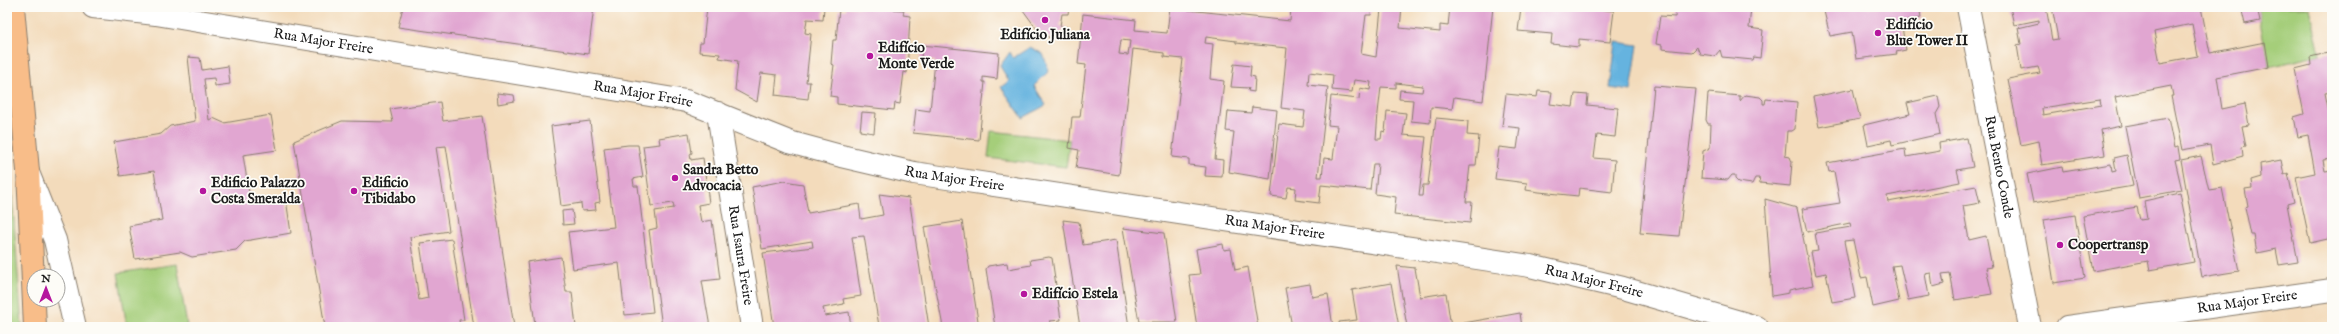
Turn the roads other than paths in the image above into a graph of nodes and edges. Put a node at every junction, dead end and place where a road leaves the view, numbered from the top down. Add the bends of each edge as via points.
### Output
1 (13, 7) edge
2 (93, 7) edge
3 (1968, 7) edge
4 (153, 11) edge
5 (718, 113) junction
6 (28, 171) junction
7 (2332, 290) edge
8 (35, 327) edge
9 (75, 327) edge
10 (752, 327) edge
11 (1757, 327) edge
12 (2030, 327) edge
13 (2067, 327) edge

1 - 6 main road
2 - 4 street, Rua Major Freire
3 - 12 street, Rua Bento Conde
4 - 5 street, Rua Major Freire via 646,94 686,102
5 - 10 street, Rua Isaura Freire
5 - 11 street, Rua Major Freire via 789,142 914,173 1530,266 1623,288
6 - 8 main road
6 - 9 street via 55,240
7 - 13 street, Rua Major Freire

